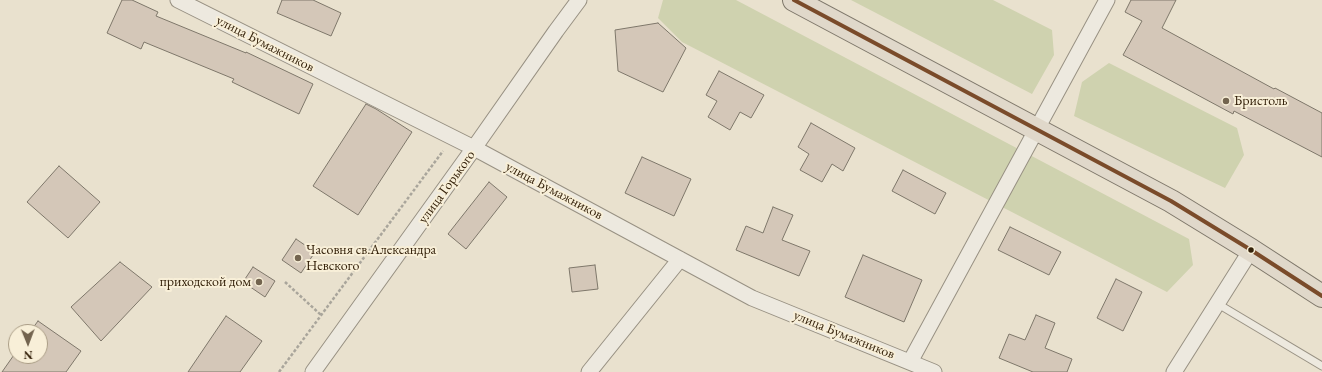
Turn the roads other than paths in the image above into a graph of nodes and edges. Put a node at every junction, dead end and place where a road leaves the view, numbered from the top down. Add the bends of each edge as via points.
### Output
1 (178, 0) edge
2 (579, 0) edge
3 (794, 0) edge
4 (1107, 0) edge
5 (1036, 130) junction
6 (474, 148) junction
7 (1251, 250) junction
8 (680, 259) junction
9 (1322, 296) edge
10 (1218, 304) junction
11 (910, 362) junction
12 (1322, 366) edge
13 (313, 372) edge
14 (589, 372) edge
15 (934, 372) edge
16 (1174, 372) edge

1 - 6 street, улица Бумажников
2 - 6 street, улица Горького
3 - 5 main road
4 - 5 street
5 - 7 main road via 1164,198
5 - 11 street
6 - 8 street, улица Бумажников
6 - 13 street, улица Горького
7 - 9 main road
7 - 10 street
8 - 11 street, улица Бумажников via 752,298
8 - 14 street
10 - 12 lane
10 - 16 street
11 - 15 street, улица Бумажников

